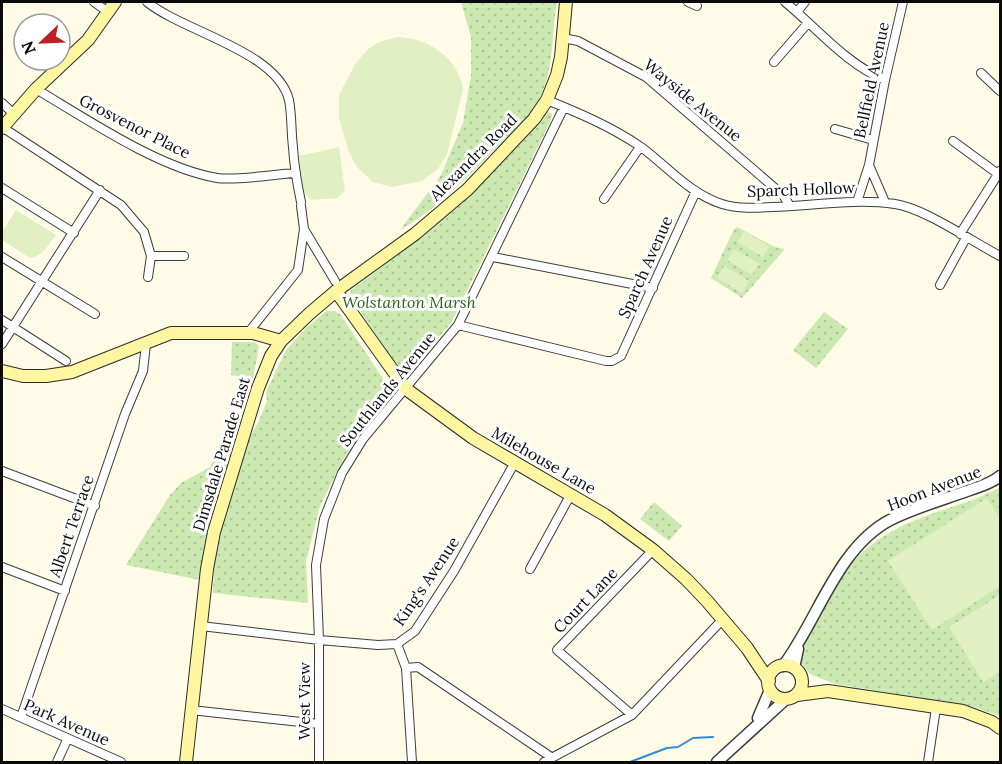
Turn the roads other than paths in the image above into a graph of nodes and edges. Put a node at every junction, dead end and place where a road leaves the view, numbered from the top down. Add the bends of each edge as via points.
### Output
1 (94, 2) edge
2 (147, 2) edge
3 (566, 2) edge
4 (688, 2) edge
5 (785, 2) edge
6 (805, 2) edge
7 (903, 2) edge
8 (697, 6) dead end
9 (111, 7) edge
10 (797, 12) junction
11 (808, 23) junction
12 (563, 38) junction
13 (774, 62) dead end
14 (981, 72) dead end
15 (885, 80) junction
16 (36, 89) junction
17 (1000, 91) edge
18 (547, 100) junction
19 (2, 103) edge
20 (564, 107) junction
21 (14, 114) junction
22 (2, 128) edge
23 (835, 129) dead end
24 (873, 140) junction
25 (953, 141) dead end
26 (640, 147) junction
27 (869, 165) junction
28 (999, 172) edge
29 (296, 173) junction
30 (2, 188) edge
31 (100, 190) junction
32 (696, 191) junction
33 (604, 199) dead end
34 (857, 202) junction
35 (885, 202) junction
36 (790, 206) junction
37 (304, 229) junction
38 (74, 233) junction
39 (963, 236) junction
40 (151, 256) junction
41 (184, 256) dead end
42 (1000, 256) edge
43 (2, 257) edge
44 (493, 257) junction
45 (148, 277) dead end
46 (42, 282) junction
47 (940, 285) dead end
48 (335, 286) junction
49 (653, 288) junction
50 (95, 314) dead end
51 (2, 320) edge
52 (458, 325) junction
53 (13, 327) junction
54 (248, 333) junction
55 (281, 341) junction
56 (2, 344) edge
57 (147, 344) junction
58 (66, 361) dead end
59 (2, 371) edge
60 (406, 389) junction
61 (515, 462) junction
62 (2, 471) edge
63 (1000, 476) edge
64 (571, 494) junction
65 (95, 506) junction
66 (653, 550) junction
67 (2, 567) edge
68 (530, 569) dead end
69 (65, 591) junction
70 (723, 619) junction
71 (201, 626) junction
72 (319, 640) junction
73 (397, 644) junction
74 (747, 648) junction
75 (406, 668) junction
76 (789, 669) junction
77 (769, 685) junction
78 (828, 691) junction
79 (791, 697) junction
80 (936, 708) junction
81 (2, 709) edge
82 (191, 710) junction
83 (632, 715) junction
84 (21, 717) junction
85 (320, 724) junction
86 (754, 726) junction
87 (1000, 728) edge
88 (67, 740) junction
89 (548, 760) edge
90 (57, 762) edge
91 (121, 762) edge
92 (186, 762) edge
93 (319, 762) edge
94 (412, 762) edge
95 (717, 762) edge
96 (928, 762) edge

1 - 9 street
2 - 29 street via 258,60 279,82 288,99
3 - 12 main road, Alexandra Road
4 - 8 street
5 - 10 street
6 - 10 street
7 - 15 street, Bellfield Avenue
9 - 16 main road via 88,40
10 - 11 street
11 - 13 street
11 - 15 street via 869,74
12 - 18 main road, Alexandra Road via 557,75
12 - 36 street, Wayside Avenue via 578,41 646,77 783,195
14 - 17 street
15 - 24 street, Bellfield Avenue
16 - 21 main road
16 - 29 street, Grosvenor Place via 180,168 220,178
18 - 20 street, Sparch Hollow
18 - 48 main road, Alexandra Road via 468,189 415,234
19 - 21 street
20 - 26 street, Sparch Hollow
20 - 44 street, Southlands Avenue
21 - 22 main road
22 - 31 street
23 - 24 street
24 - 27 street, Bellfield Avenue
25 - 28 street
26 - 32 street, Sparch Hollow
26 - 33 street
27 - 34 street, Bellfield Avenue
27 - 35 street
28 - 39 street
29 - 37 street
30 - 38 street
31 - 38 street
31 - 40 street via 121,205 144,232
32 - 36 street, Sparch Hollow via 725,205
32 - 49 street, Sparch Avenue
34 - 35 street, Sparch Hollow
34 - 36 street, Sparch Hollow
35 - 39 street, Sparch Hollow via 914,209
37 - 48 street
37 - 54 street via 298,270
38 - 46 street
39 - 42 street, Sparch Hollow
39 - 47 street
40 - 41 street
40 - 45 street
43 - 46 street
44 - 49 street
44 - 52 street, Southlands Avenue
46 - 50 street
46 - 53 street
48 - 55 main road, Dimsdale Parade East
48 - 60 main road, Milehouse Lane
49 - 52 street, Sparch Avenue via 621,356 612,361
51 - 53 street
52 - 60 street, Southlands Avenue
53 - 56 street
53 - 58 street
54 - 55 main road
54 - 57 main road via 171,333
55 - 71 main road, Dimsdale Parade East via 258,388 222,499
57 - 59 main road via 72,372 23,376
57 - 65 street, Albert Terrace via 143,371
60 - 61 main road, Milehouse Lane via 457,428
60 - 72 street, Southlands Avenue via 363,439 342,473 324,519 316,565
61 - 64 main road, Milehouse Lane
61 - 73 street, King's Avenue via 454,571 415,631
62 - 65 street
63 - 76 street, Hoon Avenue via 890,520 858,545 798,645
64 - 66 main road, Milehouse Lane
64 - 68 street
65 - 69 street, Albert Terrace
66 - 70 main road, Milehouse Lane
66 - 83 street, Court Lane via 557,650
67 - 69 street
69 - 84 street, Albert Terrace
70 - 74 main road, Milehouse Lane
70 - 83 street
71 - 72 street, King's Avenue
71 - 82 main road, Dimsdale Parade East
72 - 73 street, King's Avenue
72 - 85 street, West View
73 - 75 street
74 - 76 main road, Milehouse Lane
74 - 77 main road, Milehouse Lane
75 - 89 street via 418,667
75 - 94 street
76 - 77 main road via 772,671
76 - 78 main road, Milehouse Lane
76 - 79 main road via 802,686
77 - 79 main road via 777,697
77 - 86 street
78 - 79 main road, Milehouse Lane
78 - 80 main road, Milehouse Lane
79 - 86 street
80 - 87 main road, Milehouse Lane via 963,711
80 - 96 street
81 - 84 street, Park Avenue
82 - 85 street
82 - 92 main road, Dimsdale Parade East
83 - 89 street
84 - 88 street, Park Avenue
85 - 93 street, West View
86 - 95 street
88 - 90 street
88 - 91 street, Park Avenue

